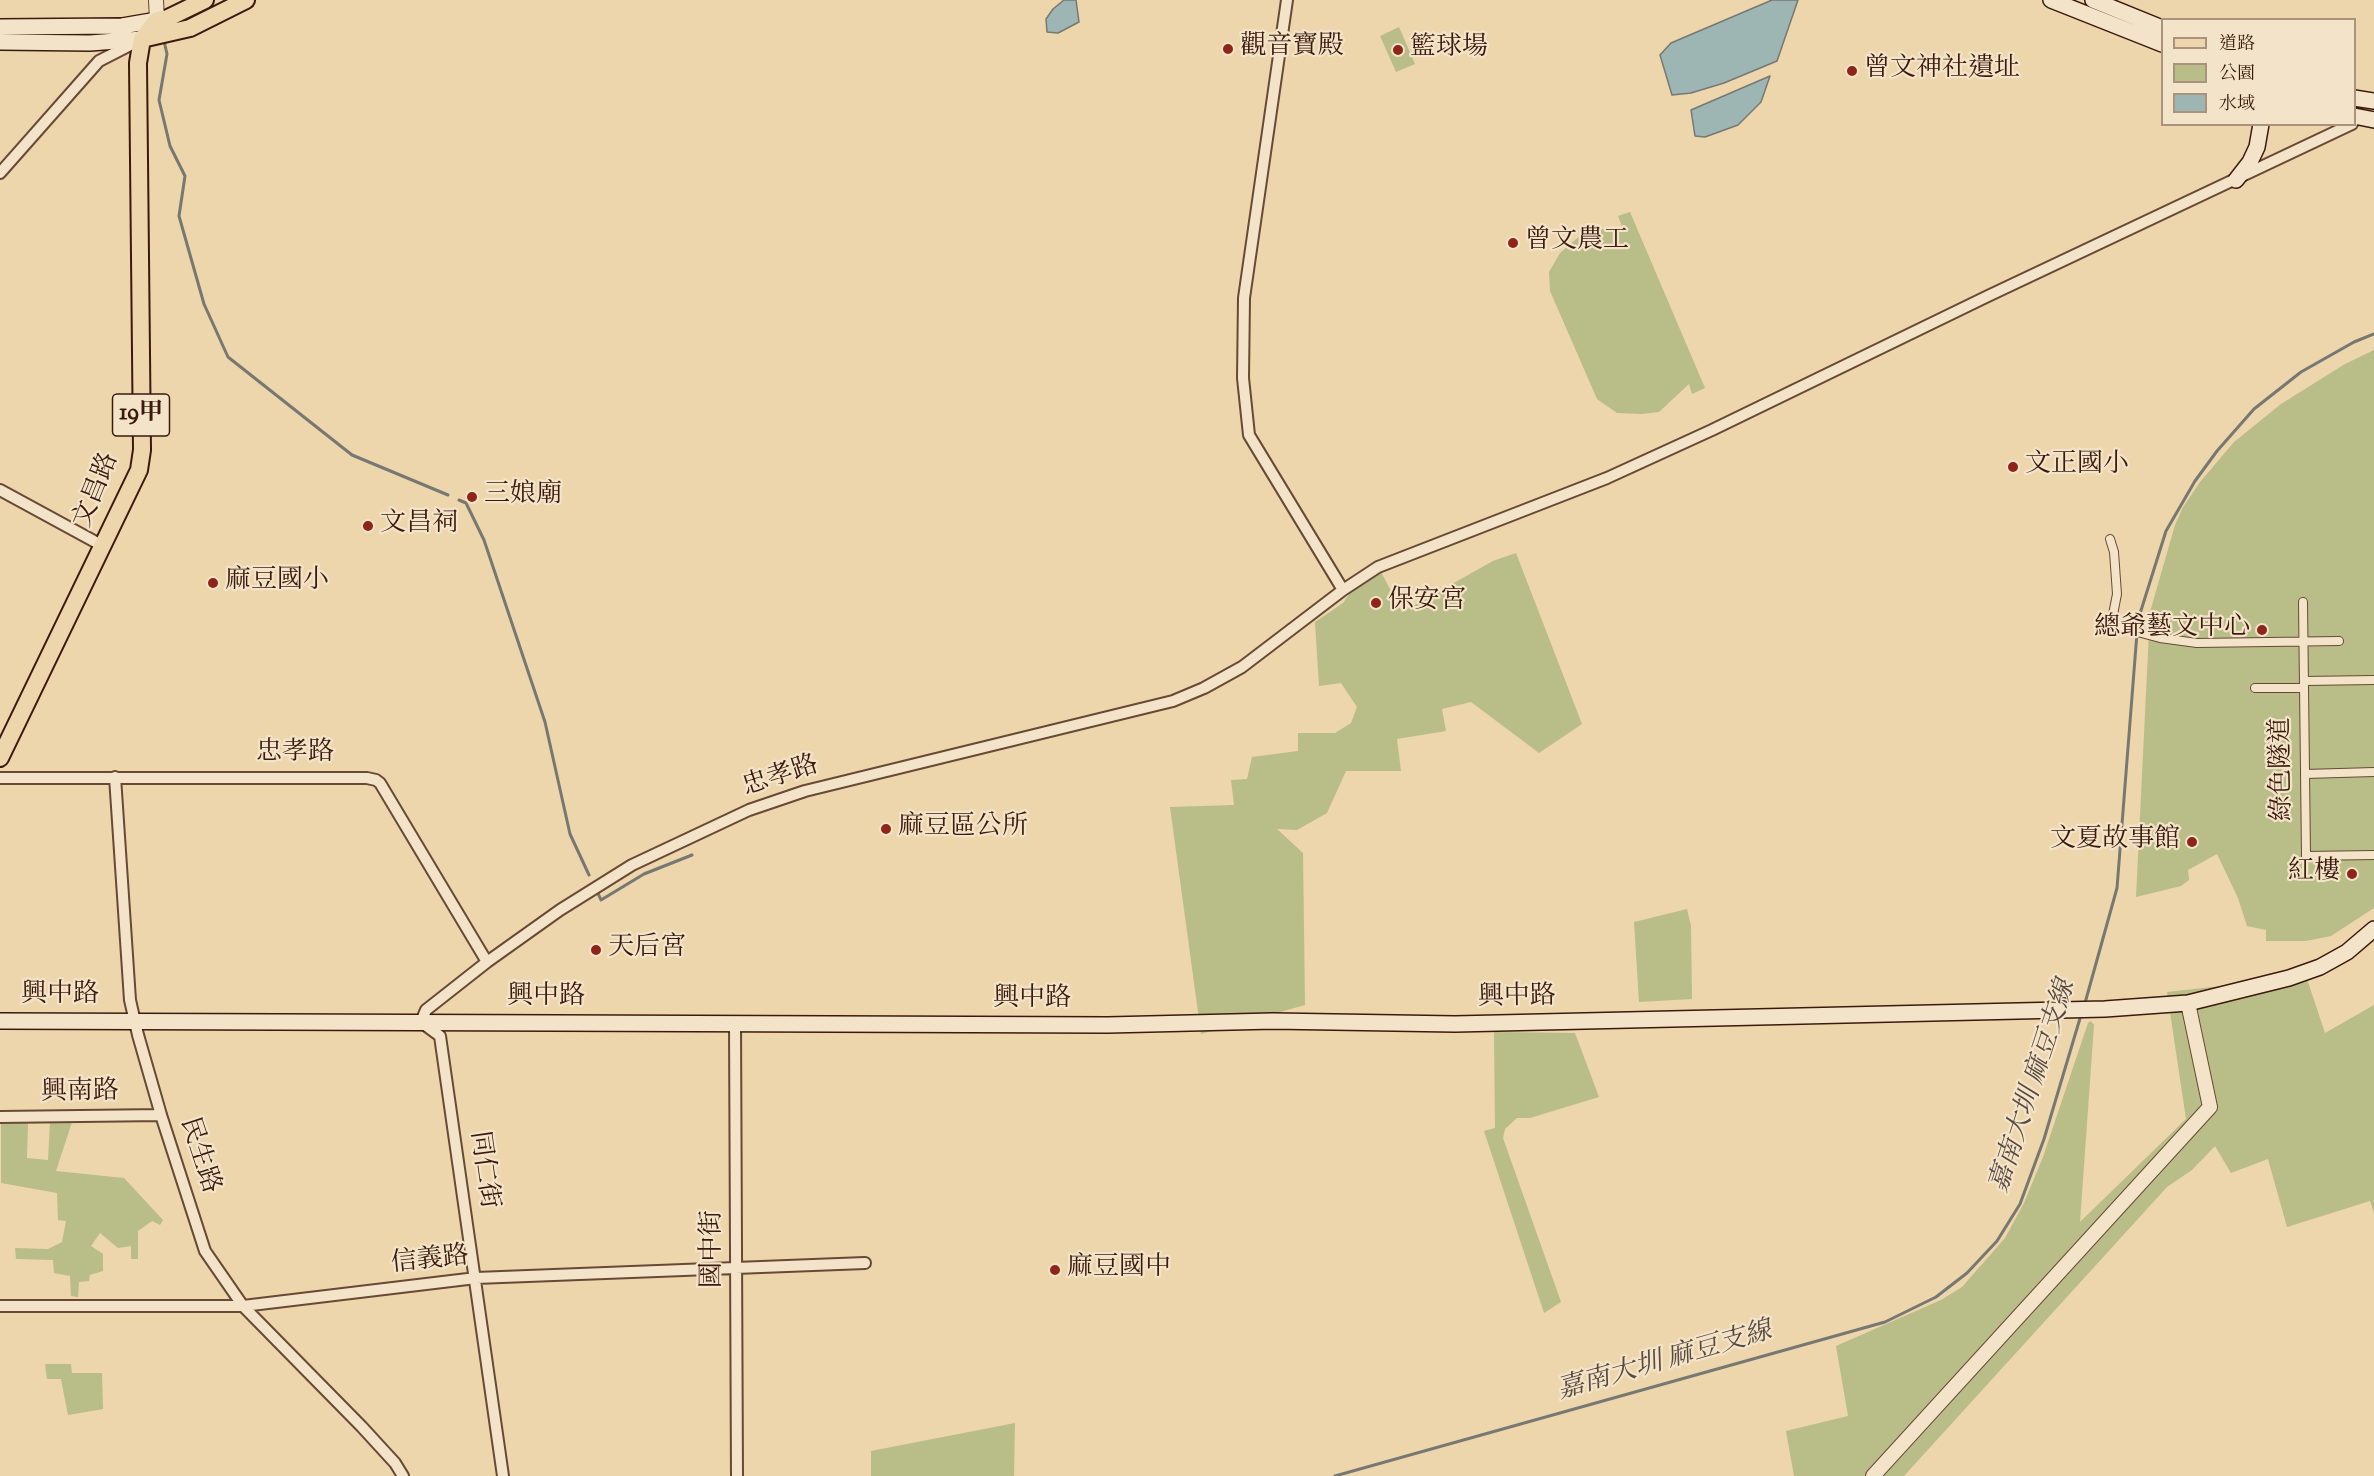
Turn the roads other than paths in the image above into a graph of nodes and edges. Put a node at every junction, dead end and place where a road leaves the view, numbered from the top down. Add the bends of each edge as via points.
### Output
1 (156, 0) edge
2 (205, 0) edge
3 (246, 0) edge
4 (1287, 0) edge
5 (2051, 0) edge
6 (2093, 0) edge
7 (157, 20) junction
8 (0, 27) edge
9 (2161, 27) edge
10 (142, 39) junction
11 (0, 42) edge
12 (2161, 43) edge
13 (2356, 98) edge
14 (2374, 103) edge
15 (2360, 121) edge
16 (2261, 126) edge
17 (2349, 126) edge
18 (0, 172) edge
19 (2236, 180) junction
20 (0, 490) edge
21 (2110, 539) dead end
22 (103, 546) junction
23 (1343, 591) junction
24 (2303, 602) dead end
25 (2339, 641) dead end
26 (2304, 642) junction
27 (2374, 680) edge
28 (2304, 684) junction
29 (2255, 688) dead end
30 (0, 758) edge
31 (2374, 772) edge
32 (2305, 774) junction
33 (115, 777) junction
34 (0, 778) edge
35 (2374, 855) edge
36 (2374, 929) edge
37 (487, 962) junction
38 (2188, 1003) junction
39 (0, 1021) edge
40 (135, 1022) junction
41 (421, 1022) junction
42 (735, 1022) junction
43 (161, 1115) junction
44 (0, 1118) edge
45 (865, 1263) dead end
46 (738, 1267) junction
47 (476, 1278) junction
48 (0, 1306) edge
49 (243, 1306) junction
50 (403, 1476) edge
51 (503, 1476) edge
52 (737, 1476) edge
53 (1873, 1476) edge

1 - 7 street
2 - 7 main road
3 - 10 main road via 190,28
4 - 23 street via 1244,298 1243,378 1249,435
5 - 12 main road
6 - 9 main road
7 - 8 main road via 122,27
7 - 10 main road
10 - 11 main road
10 - 18 street via 99,61
10 - 22 main road, 文昌路 / 19甲 via 138,63 142,450 139,470
13 - 14 main road
14 - 15 street
16 - 19 main road via 2258,147
17 - 19 street, 忠孝路
19 - 23 street, 忠孝路 via 1712,430 1595,483 1395,559
20 - 22 street
21 - 26 street via 2116,594 2111,625 2197,643
22 - 30 main road, 文昌路 / 19甲
23 - 37 street, 忠孝路 via 1242,667 1173,701 805,791 748,810 632,865
24 - 26 street, 綠色隧道
25 - 26 street
26 - 28 street, 綠色隧道
27 - 28 street
28 - 29 street
28 - 32 street, 綠色隧道
31 - 32 street
32 - 35 street, 綠色隧道 via 2306,856
33 - 34 street, 忠孝路
33 - 37 street, 忠孝路 via 376,780
33 - 40 street, 民生路 via 130,1000
36 - 38 main road, 興中路 via 2347,952 2307,973
37 - 41 street, 忠孝路 via 426,1010
38 - 42 main road, 興中路 via 2105,1009 1517,1024
38 - 53 street via 2210,1107
39 - 40 main road, 興中路
40 - 41 main road, 興中路
40 - 43 street, 民生路
41 - 42 main road, 興中路
41 - 47 street, 同仁街 via 440,1036
42 - 46 street, 國中街
43 - 44 street, 興南路
43 - 49 street, 民生路 via 205,1251
45 - 46 street, 信義路
46 - 47 street, 信義路
46 - 52 street, 國中街
47 - 49 street, 信義路
47 - 51 street, 同仁街
48 - 49 street, 信義路
49 - 50 street, 民生路 via 395,1462

